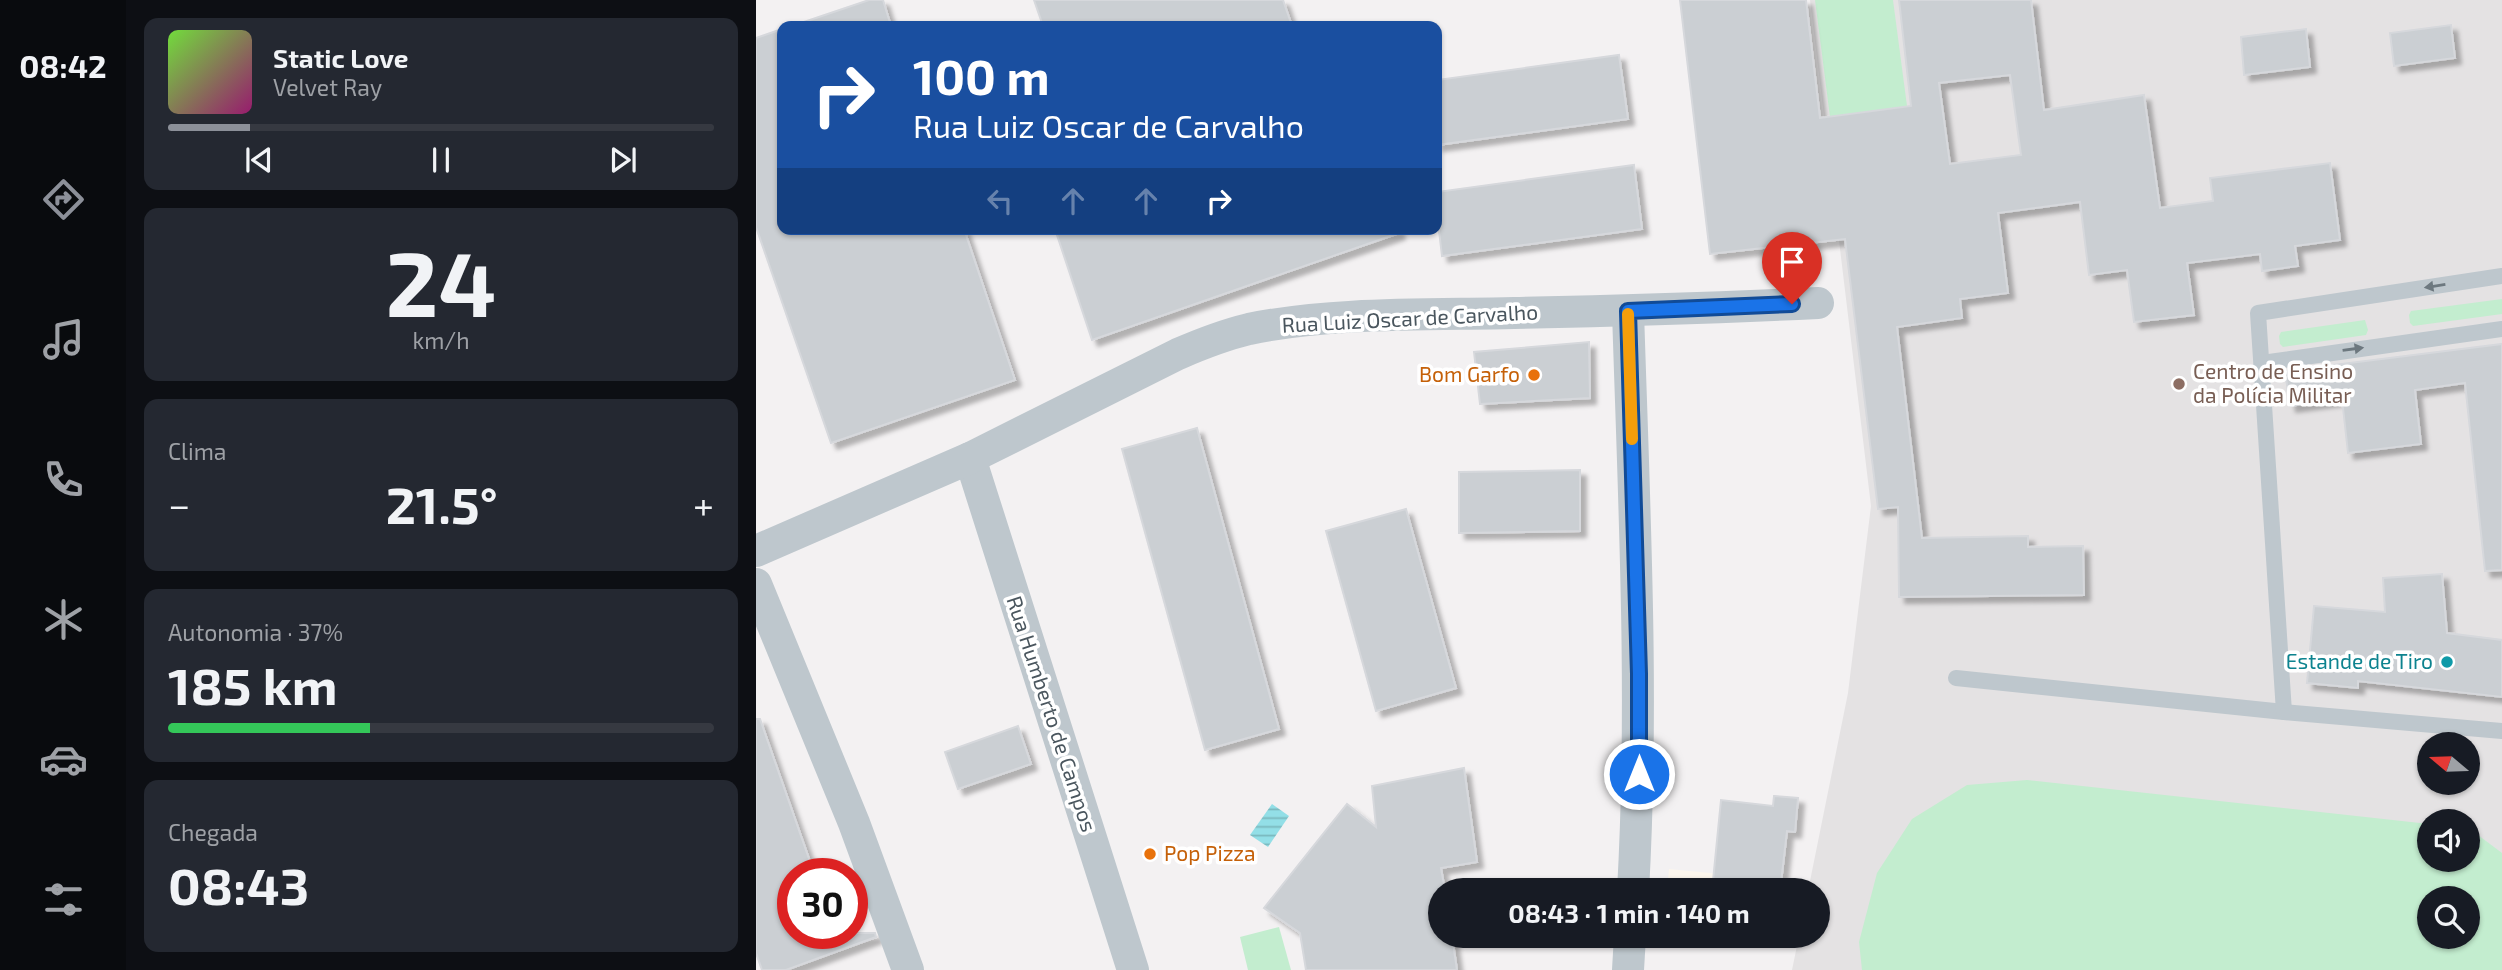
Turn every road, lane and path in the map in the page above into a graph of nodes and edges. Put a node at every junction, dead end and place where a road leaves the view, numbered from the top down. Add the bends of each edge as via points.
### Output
1 (2502, 276) edge
2 (1818, 303) dead end
3 (1628, 311) junction
4 (2502, 328) edge
5 (2262, 363) junction
6 (970, 458) junction
7 (756, 551) edge
8 (756, 584) edge
9 (1956, 678) dead end
10 (2284, 712) junction
11 (2502, 731) edge
12 (1634, 878) edge
13 (1629, 948) edge
14 (908, 970) edge
15 (1133, 970) edge
16 (1628, 970) edge

1 -> 5 lane via 2258,313
2 - 3 street, Rua Luiz Oscar de Carvalho
3 - 6 street, Rua Luiz Oscar de Carvalho via 1388,316 1298,321 1247,330 1178,354
3 - 12 street via 1639,674
5 -> 4 lane
5 - 10 lane
6 - 7 street, Rua Luiz Oscar de Carvalho
6 - 15 street, Rua Humberto de Campos
8 - 14 street via 854,823
9 - 10 lane
10 - 11 lane
13 - 16 street

